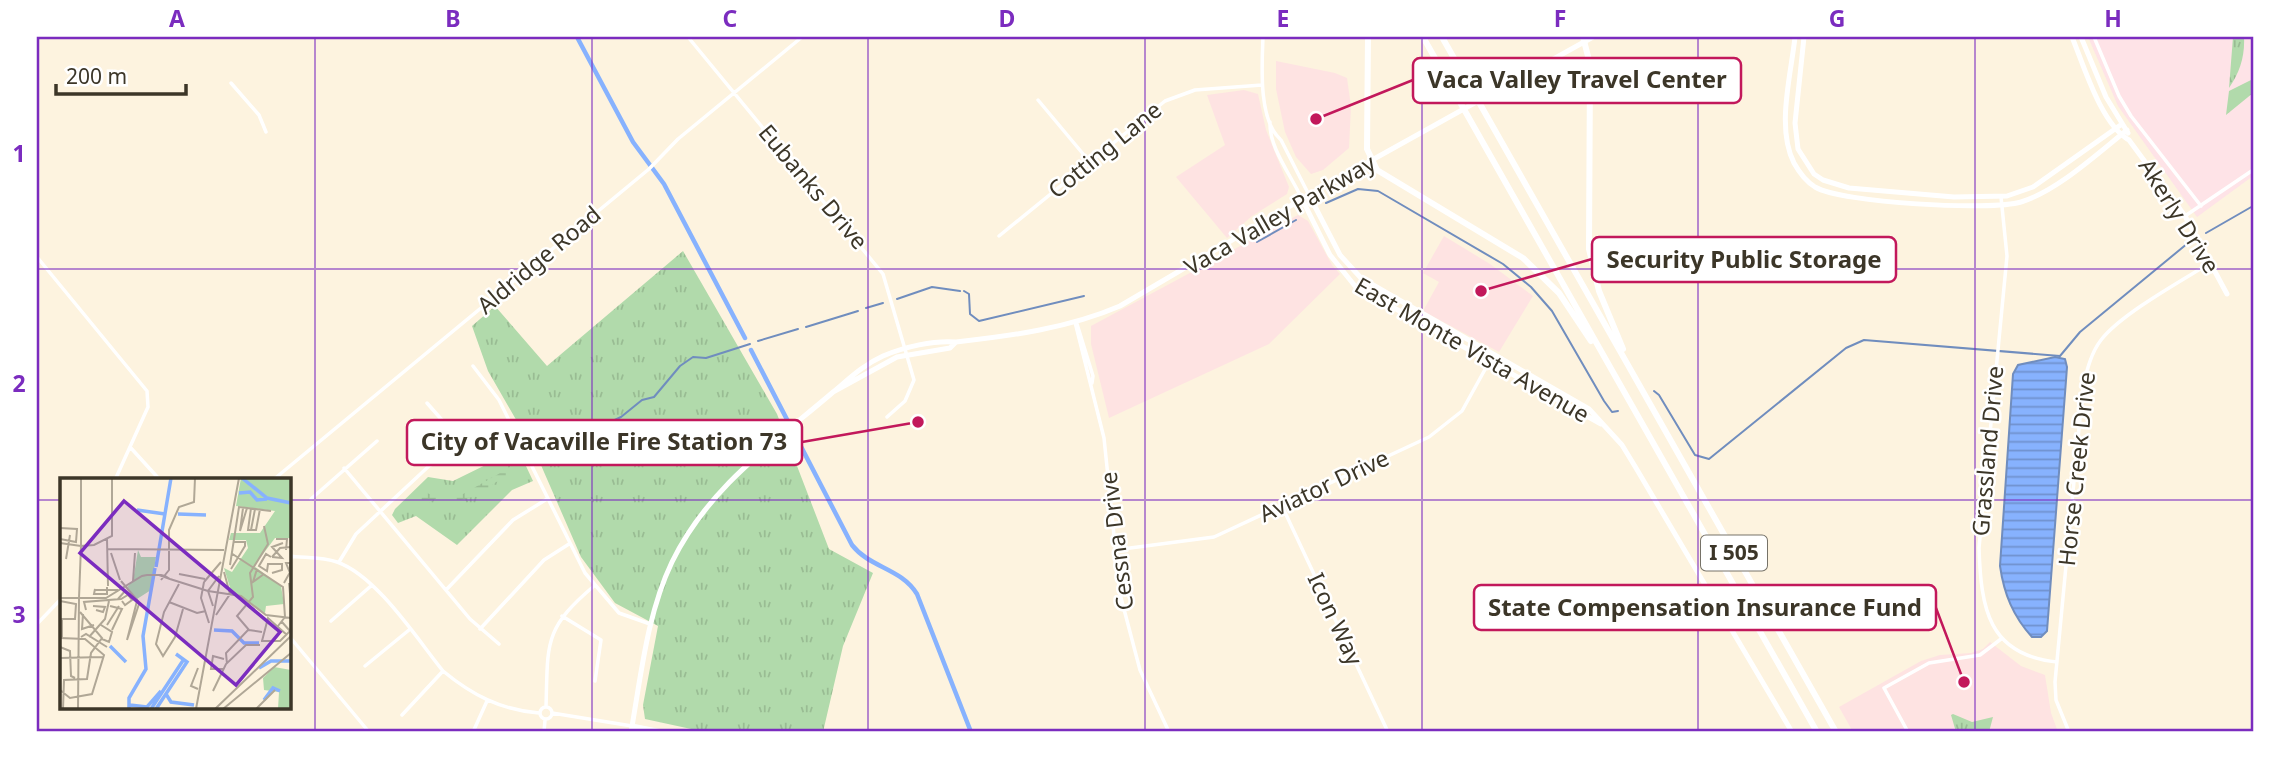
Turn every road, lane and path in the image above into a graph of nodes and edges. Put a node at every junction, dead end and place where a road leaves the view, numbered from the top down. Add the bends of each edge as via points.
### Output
1 (688, 37) edge
2 (802, 37) edge
3 (1264, 37) edge
4 (1368, 37) edge
5 (1423, 37) edge
6 (1442, 37) edge
7 (1587, 37) edge
8 (1795, 37) edge
9 (1804, 37) edge
10 (2072, 37) edge
11 (2081, 37) edge
12 (2094, 37) edge
13 (231, 83) dead end
14 (1262, 85) junction
15 (734, 93) junction
16 (1038, 100) dead end
17 (1270, 119) junction
18 (2122, 124) junction
19 (2116, 128) junction
20 (2127, 130) junction
21 (266, 132) dead end
22 (2121, 135) junction
23 (2129, 140) junction
24 (1089, 161) junction
25 (1371, 163) junction
26 (2253, 170) edge
27 (1308, 195) junction
28 (2001, 197) junction
29 (1302, 199) junction
30 (2201, 206) junction
31 (2002, 207) junction
32 (2185, 216) junction
33 (999, 236) dead end
34 (37, 257) edge
35 (2210, 264) junction
36 (1340, 270) junction
37 (2227, 293) dead end
38 (1389, 296) junction
39 (1075, 321) junction
40 (906, 352) junction
41 (1493, 355) junction
42 (1489, 362) junction
43 (473, 366) dead end
44 (1633, 374) junction
45 (1624, 391) junction
46 (427, 403) dead end
47 (887, 417) dead end
48 (511, 424) junction
49 (1604, 425) junction
50 (377, 441) dead end
51 (130, 447) junction
52 (460, 448) junction
53 (345, 468) junction
54 (116, 478) edge
55 (158, 478) edge
56 (275, 478) edge
57 (311, 499) dead end
58 (547, 499) junction
59 (1282, 506) junction
60 (381, 511) junction
61 (569, 544) junction
62 (1115, 550) junction
63 (290, 556) edge
64 (339, 562) junction
65 (372, 586) junction
66 (594, 586) junction
67 (446, 590) junction
68 (60, 600) edge
69 (562, 616) junction
70 (331, 621) dead end
71 (37, 625) edge
72 (652, 625) junction
73 (481, 629) junction
74 (409, 630) junction
75 (290, 637) edge
76 (2001, 639) junction
77 (499, 644) dead end
78 (2057, 662) junction
79 (365, 666) dead end
80 (443, 671) junction
81 (595, 681) dead end
82 (487, 701) junction
83 (546, 707) junction
84 (539, 713) junction
85 (552, 713) junction
86 (402, 715) dead end
87 (545, 720) junction
88 (632, 729) edge
89 (369, 732) edge
90 (473, 732) edge
91 (544, 732) edge
92 (662, 732) edge
93 (1169, 732) edge
94 (1388, 732) edge
95 (1792, 732) edge
96 (1817, 732) edge
97 (1836, 732) edge
98 (1908, 732) edge
99 (2068, 732) edge

1 - 15 street, Eubanks Drive
2 - 15 street, Aldridge Road
3 - 14 street
4 - 25 highway via 1367,149
5 - 45 highway, I 505
6 - 44 highway, I 505
7 - 25 street, Vaca Valley Parkway
7 - 44 highway via 1589,248 1599,291
8 - 31 street via 1787,147 1800,173 1816,188 1882,200
9 - 28 street via 1796,139 1802,159 1814,173 1849,188
10 - 19 street, Akerly Drive
11 - 18 street, Akerly Drive
12 - 30 street via 2131,116
13 - 21 street via 260,116
14 - 17 street
14 - 24 street, Cotting Lane via 1178,94 1156,106
15 - 40 street, Eubanks Drive via 883,274
15 - 56 street, Aldridge Road via 655,164
16 - 24 street
17 - 27 street
17 - 29 street via 1273,140
18 - 19 street
18 - 20 street, Akerly Drive
19 - 22 street, Akerly Drive
19 - 28 street via 2033,187
20 - 22 street
20 - 23 street, Akerly Drive
22 - 23 street, Akerly Drive
22 - 31 street via 2057,184
23 - 32 street, Akerly Drive
24 - 33 street, Cotting Lane
25 - 27 street, Vaca Valley Parkway
25 - 45 highway via 1535,268 1567,305
26 - 30 street
27 - 29 street, Vaca Valley Parkway
27 - 38 street, East Monte Vista Avenue via 1350,268
28 - 31 street, Grassland Drive
29 - 36 street, East Monte Vista Avenue
29 - 39 street, Vaca Valley Parkway via 1131,300
30 - 32 street
31 - 76 street, Grassland Drive via 2007,256 1979,548 1989,619
32 - 35 street, Akerly Drive
34 - 51 street via 147,391 148,407
35 - 37 street, Akerly Drive
35 - 78 street, Horse Creek Drive via 2123,320 2102,339 2089,361
36 - 38 street
36 - 42 street, East Monte Vista Avenue via 1367,293
38 - 41 street, East Monte Vista Avenue
39 - 40 street, Vaca Valley Parkway via 956,342 950,348
39 - 62 street, Cessna Drive via 1093,376 1106,450
40 - 47 street, Eubanks Drive via 913,387
40 - 72 street, Vaca Valley Parkway via 833,392 732,477 695,522 671,564
41 - 42 street, Aviator Drive
41 - 49 street, East Monte Vista Avenue via 1589,409
42 - 49 street, East Monte Vista Avenue
42 - 59 street, Aviator Drive via 1462,411 1440,431
43 - 48 street
44 - 97 highway, I 505
45 - 96 highway, I 505
46 - 52 street
48 - 52 street
48 - 58 street
49 - 95 street, East Monte Vista Avenue via 1622,445
50 - 53 street
51 - 54 street
51 - 55 street
52 - 60 street via 429,466
53 - 57 street
53 - 60 street
58 - 61 street
58 - 67 street via 513,520
59 - 62 street, Aviator Drive via 1213,537
59 - 94 street, Icon Way
60 - 64 street via 356,534
60 - 67 street
61 - 66 street
61 - 73 street via 544,561
62 - 93 street, Cessna Drive via 1131,639
63 - 64 street
64 - 65 street
65 - 70 street
65 - 74 street
66 - 69 street
66 - 72 street via 618,613
67 - 73 street
68 - 71 street
69 - 81 street via 601,640
69 - 83 street via 548,646
72 - 88 street, Vaca Valley Parkway
73 - 77 street
74 - 79 street
74 - 80 street
75 - 89 street
76 - 78 street via 2032,659
76 - 98 street via 1980,655 1929,663 1884,688
78 - 99 street, Horse Creek Drive via 2056,699
80 - 82 street
80 - 86 street
82 - 84 street
82 - 90 street
83 - 84 street
83 - 85 street
84 - 87 street
85 - 87 street
85 - 88 street
87 - 91 street
88 - 92 street

